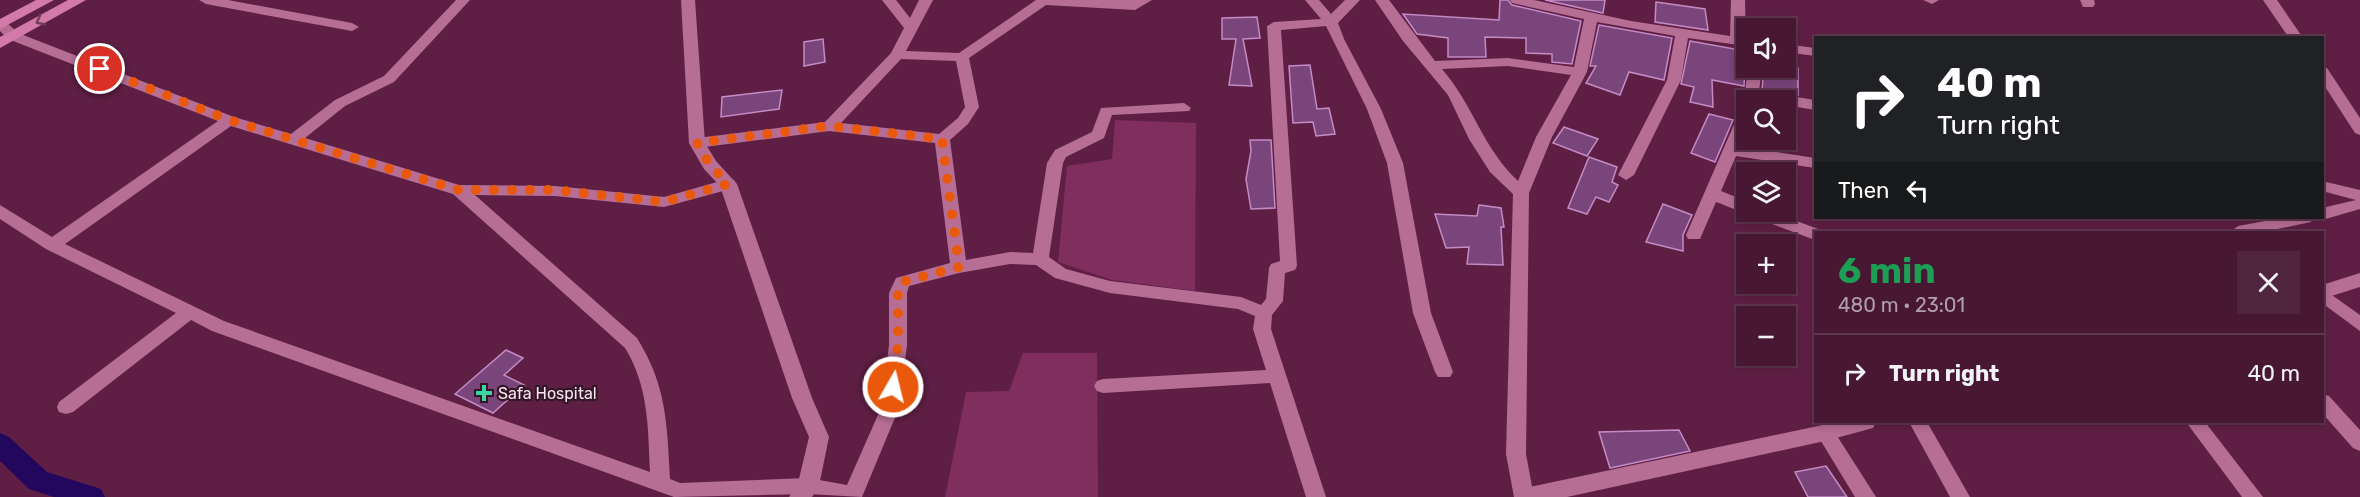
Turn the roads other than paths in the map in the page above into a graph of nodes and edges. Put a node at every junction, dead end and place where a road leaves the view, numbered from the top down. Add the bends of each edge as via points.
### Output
1 (47, 0) edge
2 (79, 0) edge
3 (206, 0) edge
4 (463, 0) edge
5 (688, 0) edge
6 (889, 0) edge
7 (926, 0) edge
8 (1145, 0) edge
9 (1311, 0) edge
10 (1353, 0) edge
11 (1382, 0) edge
12 (1516, 0) edge
13 (1738, 0) edge
14 (2270, 0) edge
15 (1044, 1) edge
16 (1591, 18) junction
17 (1740, 18) edge
18 (1331, 22) junction
19 (0, 25) edge
20 (352, 27) dead end
21 (911, 28) junction
22 (1682, 34) junction
23 (2295, 36) edge
24 (7, 39) edge
25 (1736, 41) edge
26 (1796, 49) edge
27 (1814, 52) edge
28 (897, 56) junction
29 (963, 57) junction
30 (1431, 65) junction
31 (1580, 72) junction
32 (2324, 74) edge
33 (1796, 103) edge
34 (1814, 105) edge
35 (1184, 108) dead end
36 (229, 120) junction
37 (829, 126) junction
38 (2360, 130) edge
39 (296, 138) junction
40 (942, 139) junction
41 (1736, 139) edge
42 (697, 143) junction
43 (1732, 150) junction
44 (1814, 163) edge
45 (1626, 175) dead end
46 (728, 184) junction
47 (2324, 186) edge
48 (459, 190) junction
49 (1521, 193) junction
50 (1712, 194) junction
51 (2360, 195) edge
52 (1736, 203) edge
53 (2360, 204) edge
54 (0, 211) edge
55 (2324, 213) edge
56 (2300, 219) edge
57 (1783, 222) edge
58 (2243, 231) edge
59 (1814, 234) edge
60 (1694, 235) dead end
61 (52, 245) junction
62 (1040, 259) junction
63 (959, 267) junction
64 (2360, 280) edge
65 (2324, 292) edge
66 (2324, 295) edge
67 (189, 312) junction
68 (1264, 313) junction
69 (2360, 324) edge
70 (1444, 372) dead end
71 (1277, 376) junction
72 (1102, 386) dead end
73 (2324, 403) edge
74 (66, 407) dead end
75 (1862, 423) edge
76 (1919, 423) edge
77 (2196, 423) edge
78 (1825, 433) junction
79 (2360, 443) edge
80 (660, 481) junction
81 (804, 492) edge
82 (852, 496) edge
83 (1316, 497) edge
84 (1524, 497) edge
85 (1866, 497) edge
86 (1959, 497) edge
87 (2253, 497) edge

1 - 19 highway
2 -> 24 highway
3 - 20 street
4 - 39 street via 381,86 340,103
5 - 42 street
6 - 21 street
7 - 21 street
8 - 15 street via 1135,6
9 - 18 street
10 - 18 street
11 - 30 street
12 - 16 street
13 - 17 street
14 - 23 street
15 - 29 street
16 - 22 street
16 - 31 street
18 - 68 street via 1274,26 1289,266 1277,268 1274,302
18 - 70 street via 1374,108 1395,163 1422,313
19 - 24 street
21 - 28 street
22 - 25 street
22 - 45 street via 1674,80
24 - 36 street
26 - 27 street
28 - 29 street
28 - 37 street
29 - 40 street via 972,107 963,122
30 - 31 street via 1508,62
30 - 49 street via 1455,93 1495,168
31 - 49 street via 1544,137
32 - 38 street
33 - 34 street
35 - 62 street via 1106,111 1099,135 1060,154 1055,163
36 - 39 street
36 - 61 street
37 - 40 street
37 - 42 street
39 - 48 street
40 - 63 street
41 - 43 street
42 - 46 street
43 - 44 street
43 - 50 street
46 - 48 street via 664,202 555,190
46 - 81 street via 819,437
47 - 51 street
48 - 80 street via 631,344 645,363 654,388
49 - 84 street via 1516,454
50 - 52 street
50 - 60 street
53 - 55 street
54 - 61 street
56 - 58 street
57 - 59 street
61 - 67 street
62 - 63 street via 1010,258
62 - 68 street via 1061,274 1110,287 1241,303
63 - 82 street via 902,282 898,292 898,345 890,408
64 - 65 street
66 - 69 street
67 - 74 street
67 - 80 street via 218,326
68 - 71 street via 1262,329
71 - 72 street
71 - 83 street
73 - 79 street
75 - 78 street
76 - 86 street
77 - 87 street
78 - 84 street
78 - 85 street
80 - 81 street via 680,491
81 - 82 street

